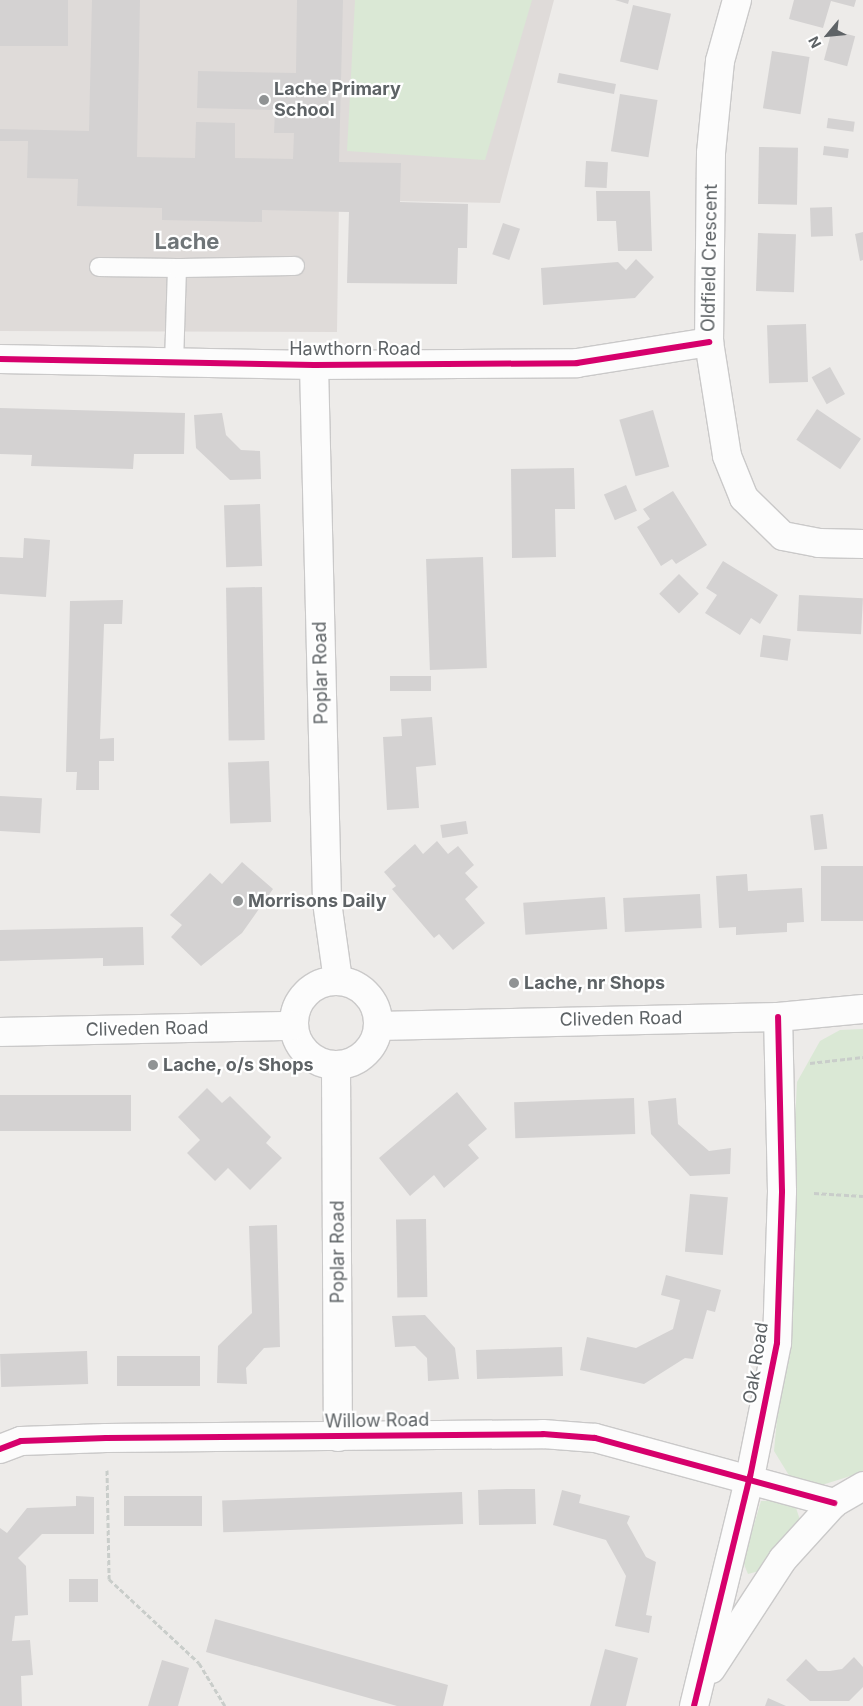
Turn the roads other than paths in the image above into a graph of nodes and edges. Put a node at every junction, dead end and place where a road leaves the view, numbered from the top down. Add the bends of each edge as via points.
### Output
1 (737, 0) edge
2 (295, 266) dead end
3 (99, 267) dead end
4 (177, 268) junction
5 (709, 342) junction
6 (0, 359) edge
7 (174, 361) junction
8 (314, 365) junction
9 (863, 544) edge
10 (338, 980) junction
11 (863, 1009) edge
12 (778, 1017) junction
13 (293, 1026) junction
14 (378, 1026) junction
15 (0, 1032) edge
16 (336, 1067) junction
17 (338, 1436) junction
18 (0, 1449) edge
19 (750, 1477) junction
20 (863, 1486) edge
21 (834, 1503) junction
22 (697, 1697) edge

1 - 5 street, Oldfield Crescent via 720,61 711,153
2 - 4 lane
3 - 4 lane
4 - 7 lane
5 - 8 street, Hawthorn Road via 577,363
5 - 9 street, Oldfield Crescent via 727,456 744,498 783,536 819,543
6 - 7 street, Hawthorn Road
7 - 8 street, Hawthorn Road
8 - 10 street, Poplar Road via 327,902
10 - 13 street via 311,988 301,998
10 - 14 street via 364,992 373,1003
11 - 12 street, Cliveden Road
12 - 14 street, Cliveden Road
12 - 19 street, Oak Road via 782,1191 777,1343
13 - 15 street, Cliveden Road
13 - 16 street via 300,1047 310,1057
14 - 16 street via 367,1052
16 - 17 street, Poplar Road
17 - 18 street, Willow Road via 21,1441
17 - 19 street, Willow Road via 543,1434 595,1438
19 - 21 street, Willow Road
19 - 22 street, Oak Road
20 - 21 street
21 - 22 street via 783,1559

